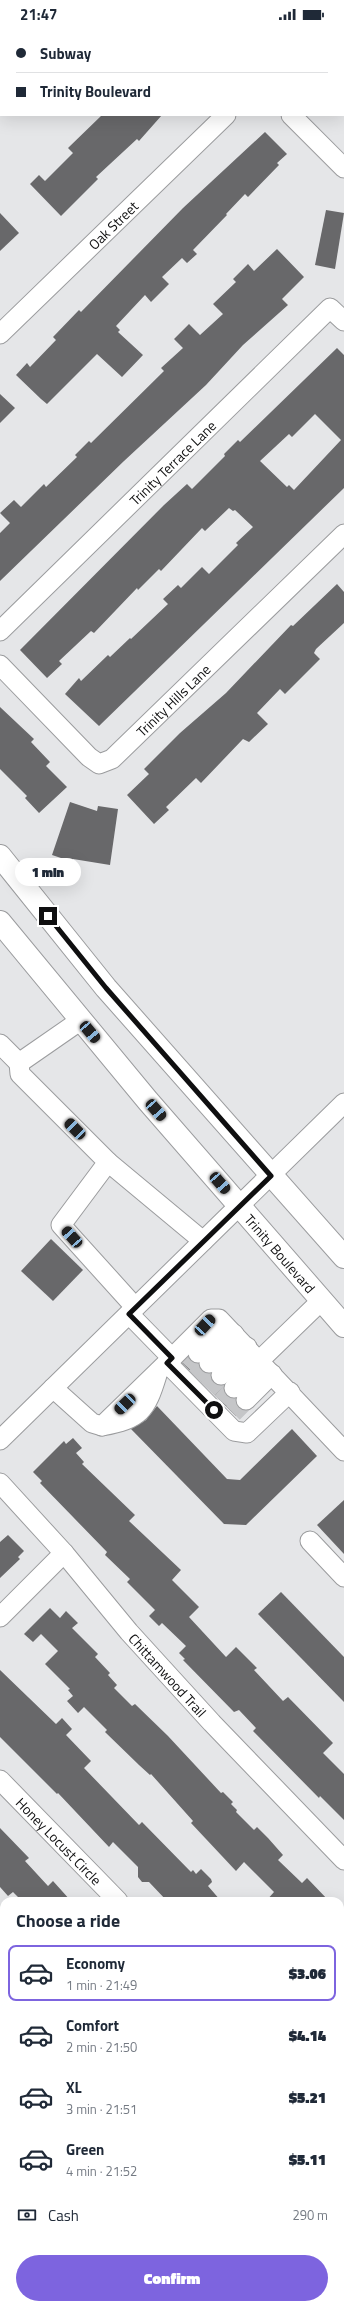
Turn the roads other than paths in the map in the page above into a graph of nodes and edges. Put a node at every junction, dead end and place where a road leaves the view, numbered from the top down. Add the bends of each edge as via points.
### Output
1 (225, 116) edge
2 (292, 116) edge
3 (344, 168) edge
4 (344, 321) edge
5 (0, 334) edge
6 (344, 534) edge
7 (0, 631) edge
8 (0, 665) edge
9 (0, 856) edge
10 (0, 922) edge
11 (81, 1020) junction
12 (0, 1044) edge
13 (18, 1063) junction
14 (344, 1103) edge
15 (108, 1162) junction
16 (271, 1176) junction
17 (240, 1206) junction
18 (203, 1241) junction
19 (344, 1257) edge
20 (322, 1301) junction
21 (132, 1311) junction
22 (344, 1326) edge
23 (235, 1335) junction
24 (260, 1360) junction
25 (272, 1374) junction
26 (203, 1384) junction
27 (53, 1388) junction
28 (290, 1392) junction
29 (0, 1440) edge
30 (344, 1451) edge
31 (0, 1483) edge
32 (310, 1541) dead end
33 (64, 1553) junction
34 (344, 1577) edge
35 (0, 1617) edge
36 (0, 1780) edge
37 (344, 1860) edge
38 (114, 1897) edge

1 - 5 street, Oak Street
2 - 3 street
4 - 7 street, Trinity Terrace Lane via 330,308
6 - 8 street, Trinity Hills Lane via 112,759 99,764 88,756
9 - 16 main road via 106,988
10 - 11 main road, Trinity Boulevard
11 - 13 street
11 - 17 main road, Trinity Boulevard
12 - 13 street
13 - 15 street via 20,1074
14 - 16 street
15 - 18 street
15 - 21 street via 62,1225
16 - 17 street
16 - 19 main road
17 - 18 street
17 - 20 main road, Trinity Boulevard
18 - 21 street
20 - 22 main road, Trinity Boulevard
20 - 24 street
21 - 26 street
21 - 27 street
23 - 24 street
23 - 26 street
23 - 26 street
23 - 26 street via 219,1319 211,1319
24 - 25 street
24 - 26 street
25 - 26 street
25 - 28 street
26 - 27 street via 102,1426 92,1423
26 - 28 street via 234,1431 247,1433
27 - 29 street
28 - 30 street
31 - 33 street, Chittamwood Trail
32 - 34 street
33 - 35 street
33 - 37 street, Chittamwood Trail via 128,1632
36 - 38 street, Honey Locust Circle

